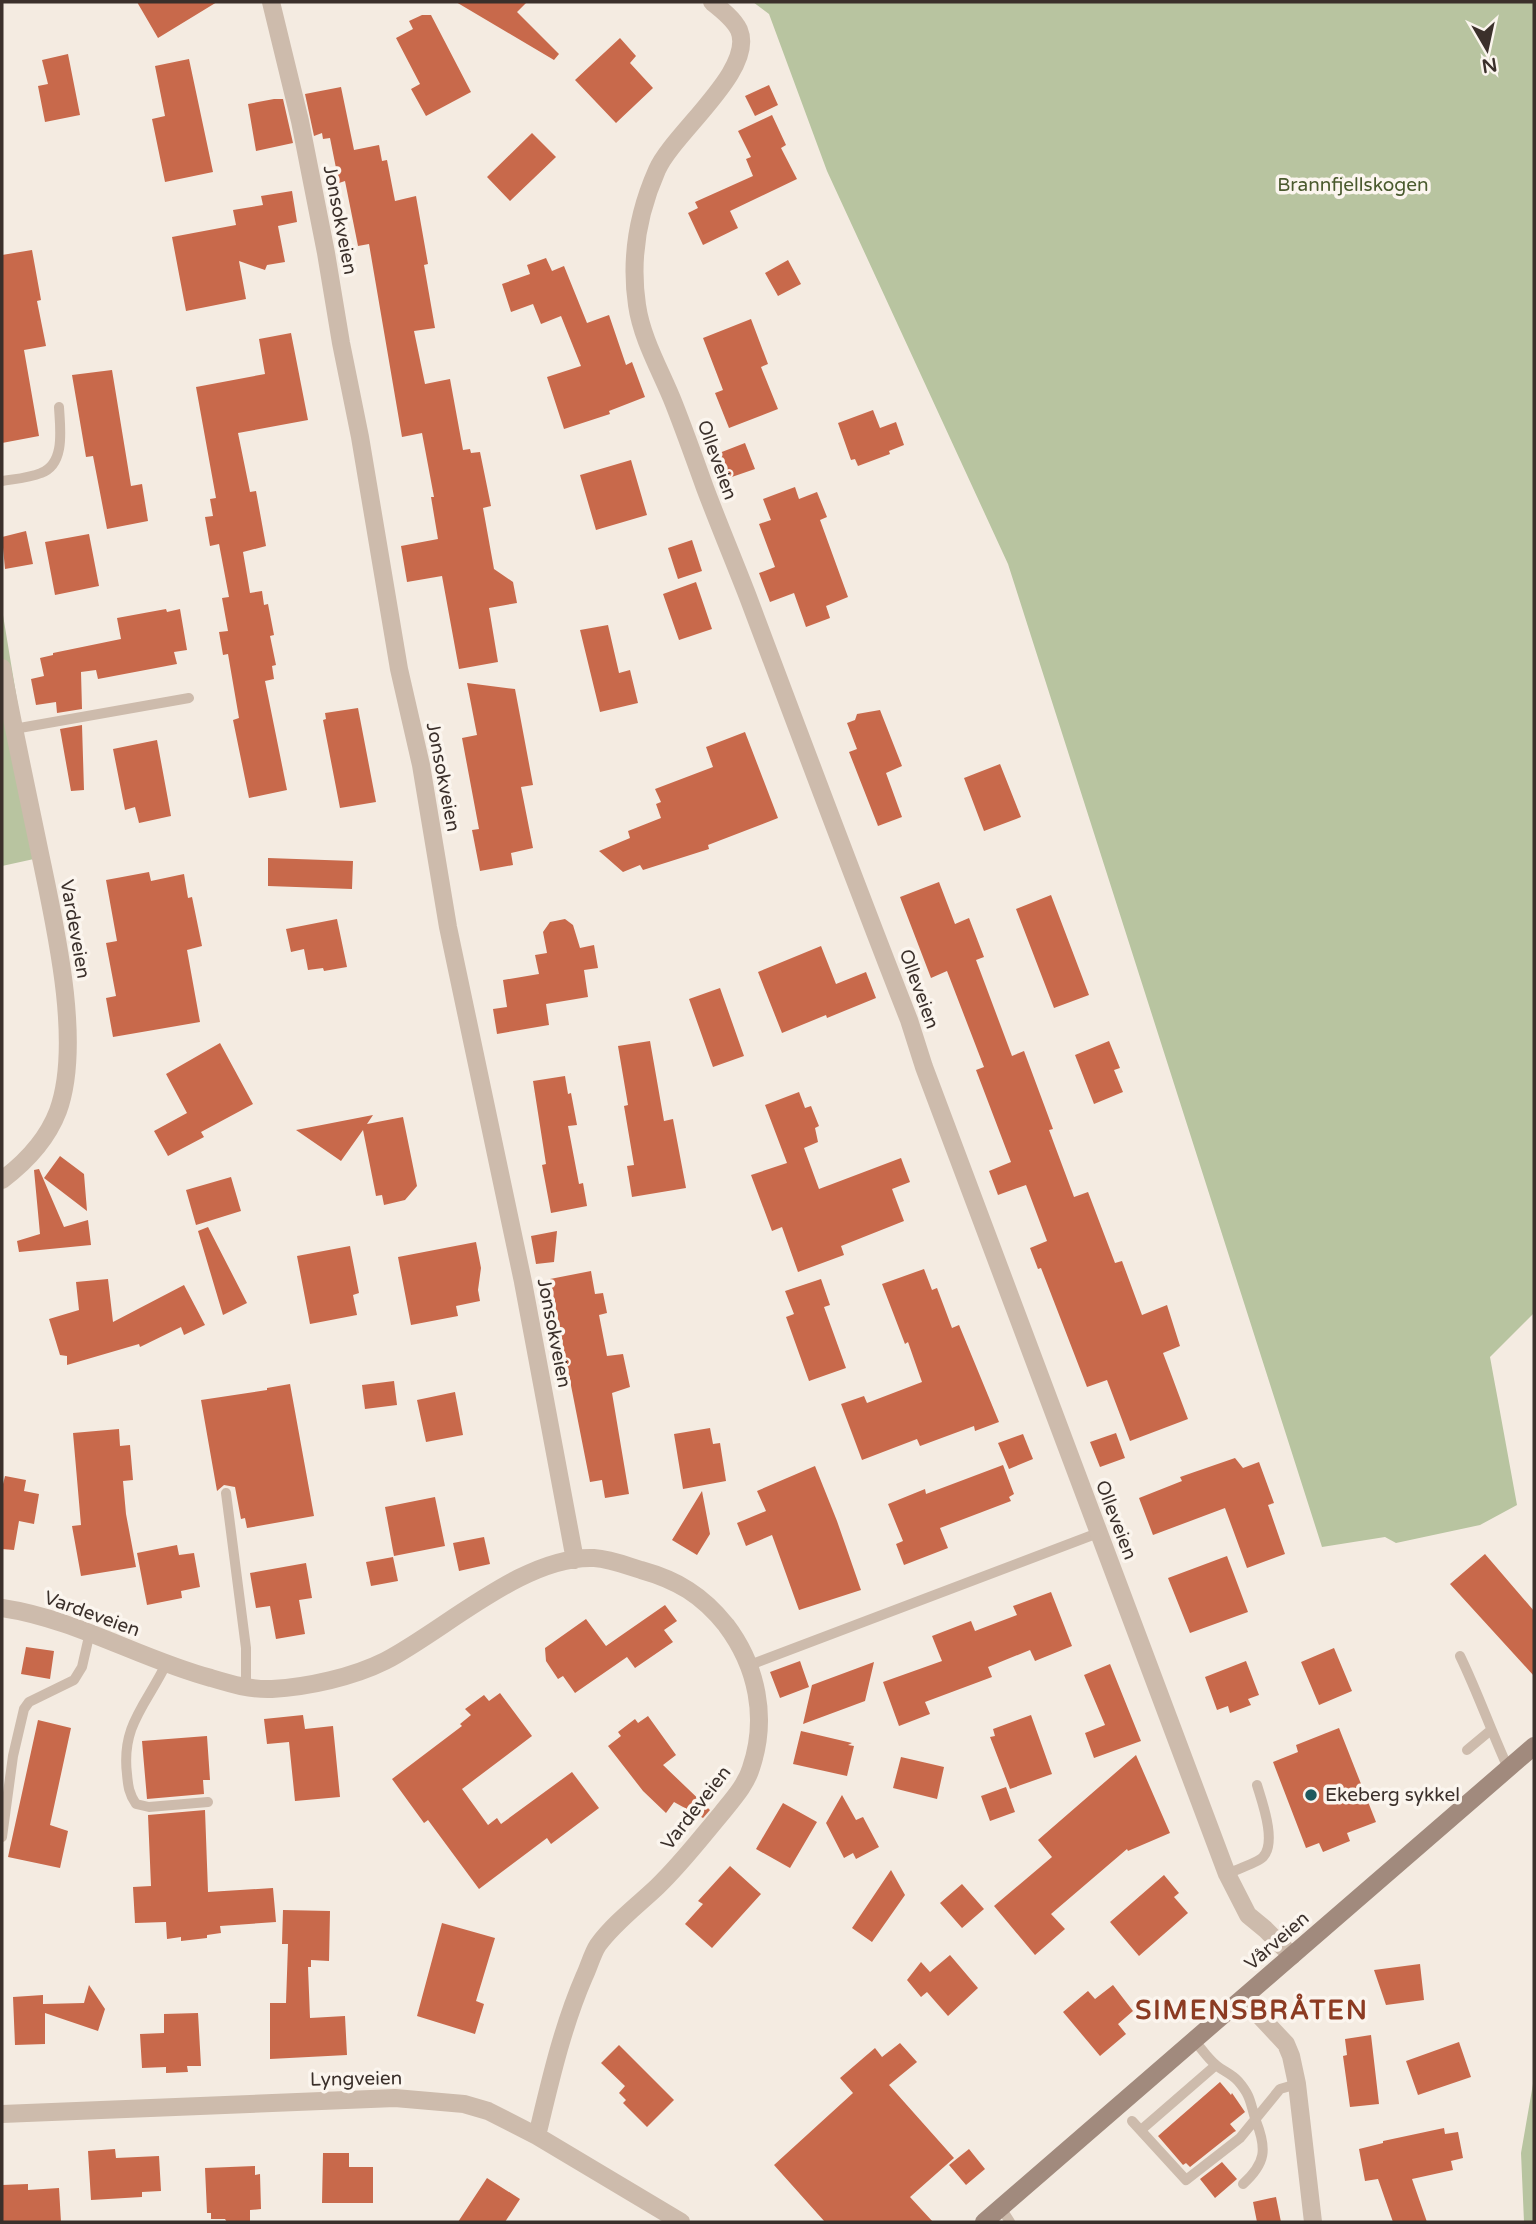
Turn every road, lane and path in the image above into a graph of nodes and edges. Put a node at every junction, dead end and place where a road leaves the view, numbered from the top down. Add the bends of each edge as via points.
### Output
1 (271, 2) edge
2 (712, 2) edge
3 (59, 407) dead end
4 (2, 481) edge
5 (2, 668) edge
6 (189, 698) dead end
7 (14, 729) junction
8 (2, 1180) edge
9 (226, 1493) dead end
10 (1098, 1533) junction
11 (575, 1560) junction
12 (2, 1608) edge
13 (90, 1632) junction
14 (1460, 1656) dead end
15 (166, 1664) junction
16 (750, 1665) junction
17 (246, 1688) junction
18 (1490, 1730) junction
19 (1534, 1746) edge
20 (1467, 1750) dead end
21 (1508, 1768) junction
22 (1257, 1785) dead end
23 (208, 1802) dead end
24 (2, 1837) edge
25 (1227, 1874) junction
26 (1292, 1956) junction
27 (1244, 1998) junction
28 (1194, 2040) junction
29 (1216, 2065) junction
30 (1297, 2084) junction
31 (2, 2114) edge
32 (1256, 2120) junction
33 (1132, 2121) dead end
34 (1141, 2130) junction
35 (537, 2136) junction
36 (1243, 2184) dead end
37 (1006, 2215) edge
38 (681, 2222) edge
39 (984, 2222) edge
40 (1314, 2222) edge

1 - 11 street, Jonsokveien via 326,253 448,927 526,1296
2 - 10 street, Olleveien via 740,33 740,49 728,80 658,167 636,239 637,309 909,1020
3 - 4 lane via 60,446 51,466 41,473
5 - 7 street, Vardeveien
6 - 7 lane
7 - 8 street, Vardeveien via 52,913 68,1052 58,1111 36,1150
9 - 17 lane via 246,1648
10 - 16 lane
10 - 25 street, Olleveien
11 - 16 street, Vardeveien via 608,1560 685,1587 715,1611
11 - 17 street, Vardeveien via 536,1570 382,1662 321,1683
12 - 13 street, Vardeveien
13 - 15 street, Vardeveien
13 - 24 lane via 74,1680 29,1702 24,1709
14 - 18 lane
15 - 17 street, Vardeveien
15 - 23 lane via 132,1724 125,1754 129,1794 136,1804 149,1807
16 - 35 street, Vardeveien via 759,1696 757,1747 750,1772 676,1868 598,1946 575,1997
18 - 20 lane
18 - 21 lane
19 - 21 street, Vårveien
21 - 26 street, Vårveien
22 - 25 lane via 1269,1844 1263,1857
25 - 26 street, Olleveien via 1248,1915
26 - 27 street, Vårveien
27 - 28 street, Vårveien
27 - 30 street via 1286,2044
28 - 29 lane
28 - 37 street, Vårveien
29 - 32 lane via 1248,2093
29 - 34 lane
30 - 32 lane via 1280,2089
30 - 40 street
31 - 35 street, Lyngveien via 395,2098 488,2110
32 - 34 lane via 1186,2180
32 - 36 lane via 1262,2159
33 - 34 lane
35 - 38 street, Lyngveien
37 - 39 street, Vårveien

